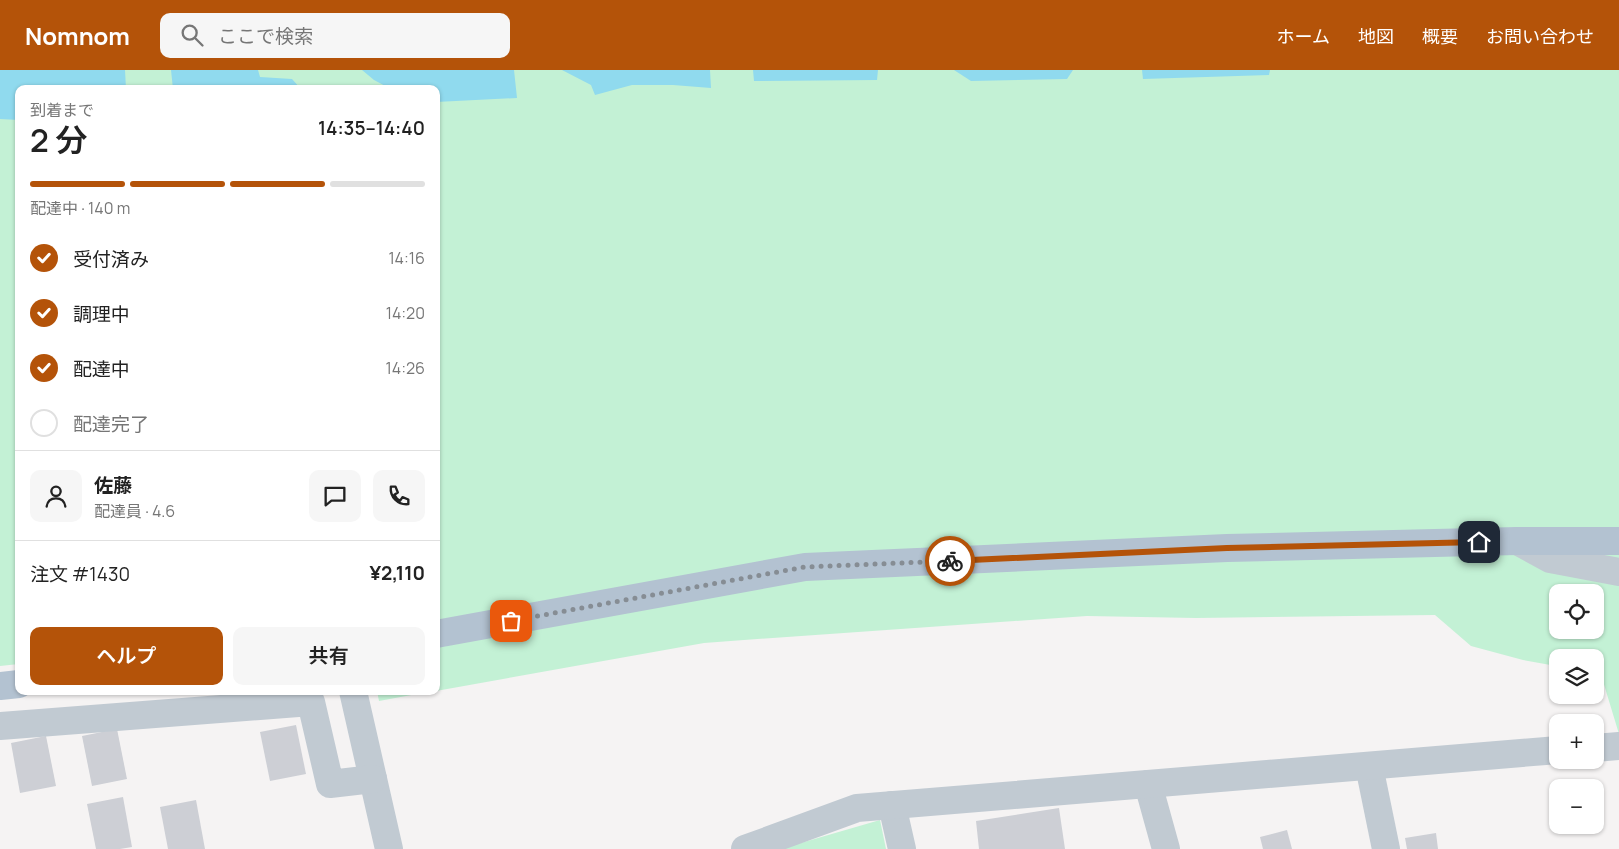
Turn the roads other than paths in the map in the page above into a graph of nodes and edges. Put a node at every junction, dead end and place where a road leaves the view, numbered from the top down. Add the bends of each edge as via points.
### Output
1 (1517, 540) junction
2 (1619, 541) edge
3 (1619, 572) edge
4 (440, 633) edge
5 (15, 684) edge
6 (0, 686) edge
7 (354, 695) edge
8 (0, 726) edge
9 (1619, 746) edge
10 (1604, 747) edge
11 (1549, 751) edge
12 (1369, 766) junction
13 (373, 778) junction
14 (1148, 784) junction
15 (892, 805) junction
16 (388, 849) edge
17 (745, 849) edge
18 (902, 849) edge
19 (1166, 849) edge
20 (1386, 849) edge

1 - 2 main road
1 - 3 street via 1550,560
1 - 4 main road via 1227,548 805,567
5 - 6 main road
7 - 13 street
8 - 13 street via 311,702 330,784
9 - 10 street
11 - 12 street
12 - 14 street
12 - 20 street
13 - 16 street
14 - 15 street
14 - 19 street
15 - 17 street via 857,808
15 - 18 street

